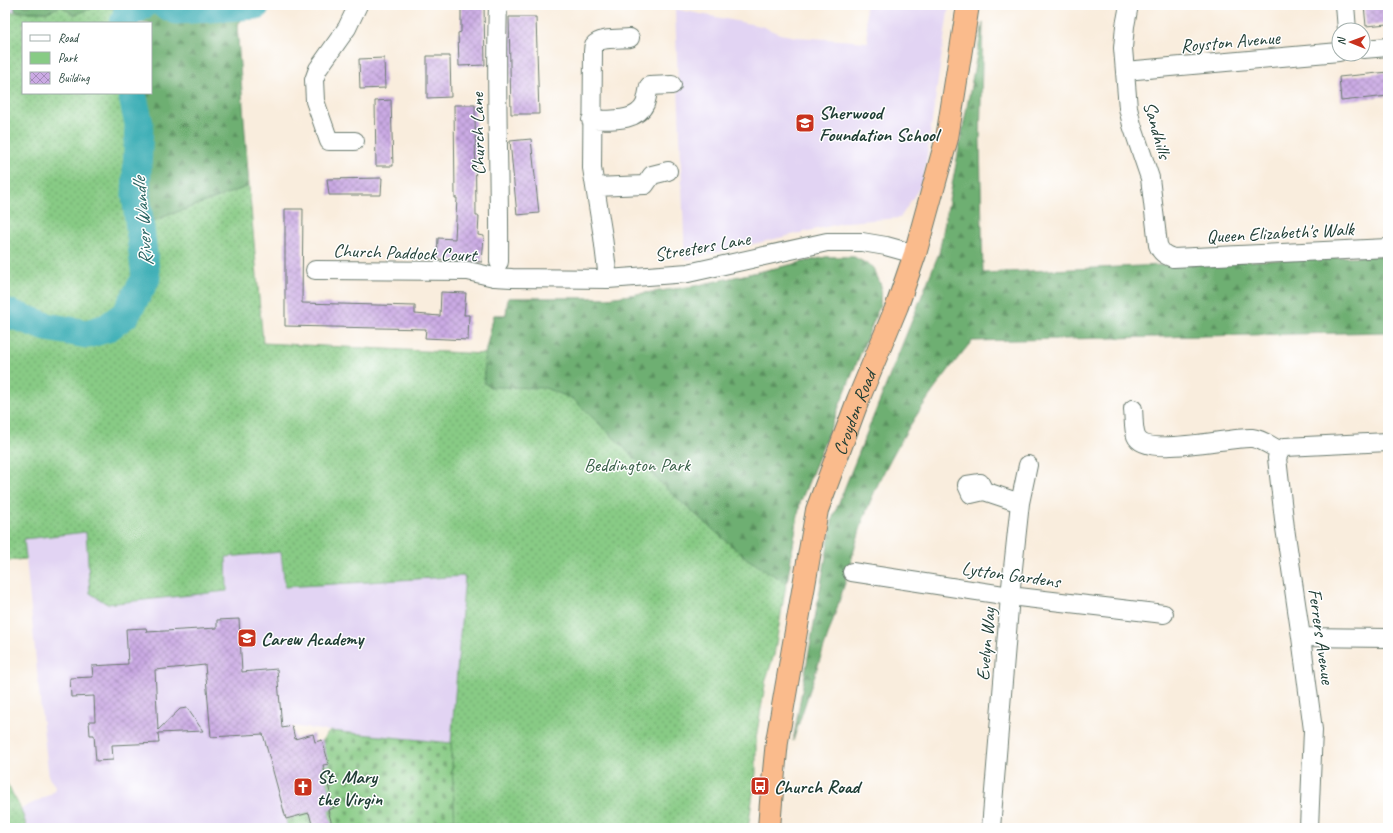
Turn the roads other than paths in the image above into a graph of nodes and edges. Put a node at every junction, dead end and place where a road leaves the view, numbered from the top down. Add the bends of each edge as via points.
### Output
1 (358, 5) edge
2 (498, 5) edge
3 (968, 5) edge
4 (1129, 5) edge
5 (1345, 5) edge
6 (1346, 22) edge
7 (630, 38) dead end
8 (1388, 47) edge
9 (1371, 48) edge
10 (1331, 53) edge
11 (1125, 71) junction
12 (672, 85) dead end
13 (591, 120) junction
14 (355, 141) dead end
15 (668, 171) dead end
16 (594, 187) junction
17 (1388, 248) edge
18 (916, 254) junction
19 (1173, 258) joint
20 (497, 269) junction
21 (315, 270) dead end
22 (608, 280) junction
23 (1132, 408) dead end
24 (1388, 442) edge
25 (1280, 451) junction
26 (1028, 465) dead end
27 (984, 491) dead end
28 (1020, 503) junction
29 (852, 572) dead end
30 (1010, 596) junction
31 (1164, 614) dead end
32 (1301, 637) junction
33 (1388, 638) edge
34 (769, 828) edge
35 (991, 828) edge
36 (1309, 828) edge

1 - 14 street via 346,28 318,69 314,80 315,101 329,141
2 - 20 street, Church Lane via 497,131 500,204
3 - 18 highway, Croydon Road via 947,138
4 - 11 street, Sandhills via 1124,26
5 - 6 street
7 - 13 street via 605,39 594,45
8 - 9 street
10 - 11 street, Royston Avenue
11 - 19 street, Sandhills via 1128,108 1150,178 1158,245 1160,251
12 - 13 street via 649,86 645,104 634,116
13 - 16 street
15 - 16 street via 652,175 645,185
16 - 22 street via 604,237
17 - 19 street, Queen Elizabeth's Walk
18 - 22 street, Streeters Lane via 862,242 827,242 688,273
18 - 34 highway, Croydon Road via 817,510 778,741
20 - 21 street, Church Paddock Court
20 - 22 street, Streeters Lane
23 - 25 street via 1136,437 1141,442 1172,447 1248,438 1262,440
24 - 25 street via 1285,447
25 - 32 street, Ferrers Avenue via 1277,467
26 - 28 street, Evelyn Way
27 - 28 street
28 - 30 street, Evelyn Way
29 - 30 street, Lytton Gardens
30 - 31 street, Lytton Gardens
30 - 35 street, Evelyn Way
32 - 33 street
32 - 36 street, Ferrers Avenue via 1313,730

